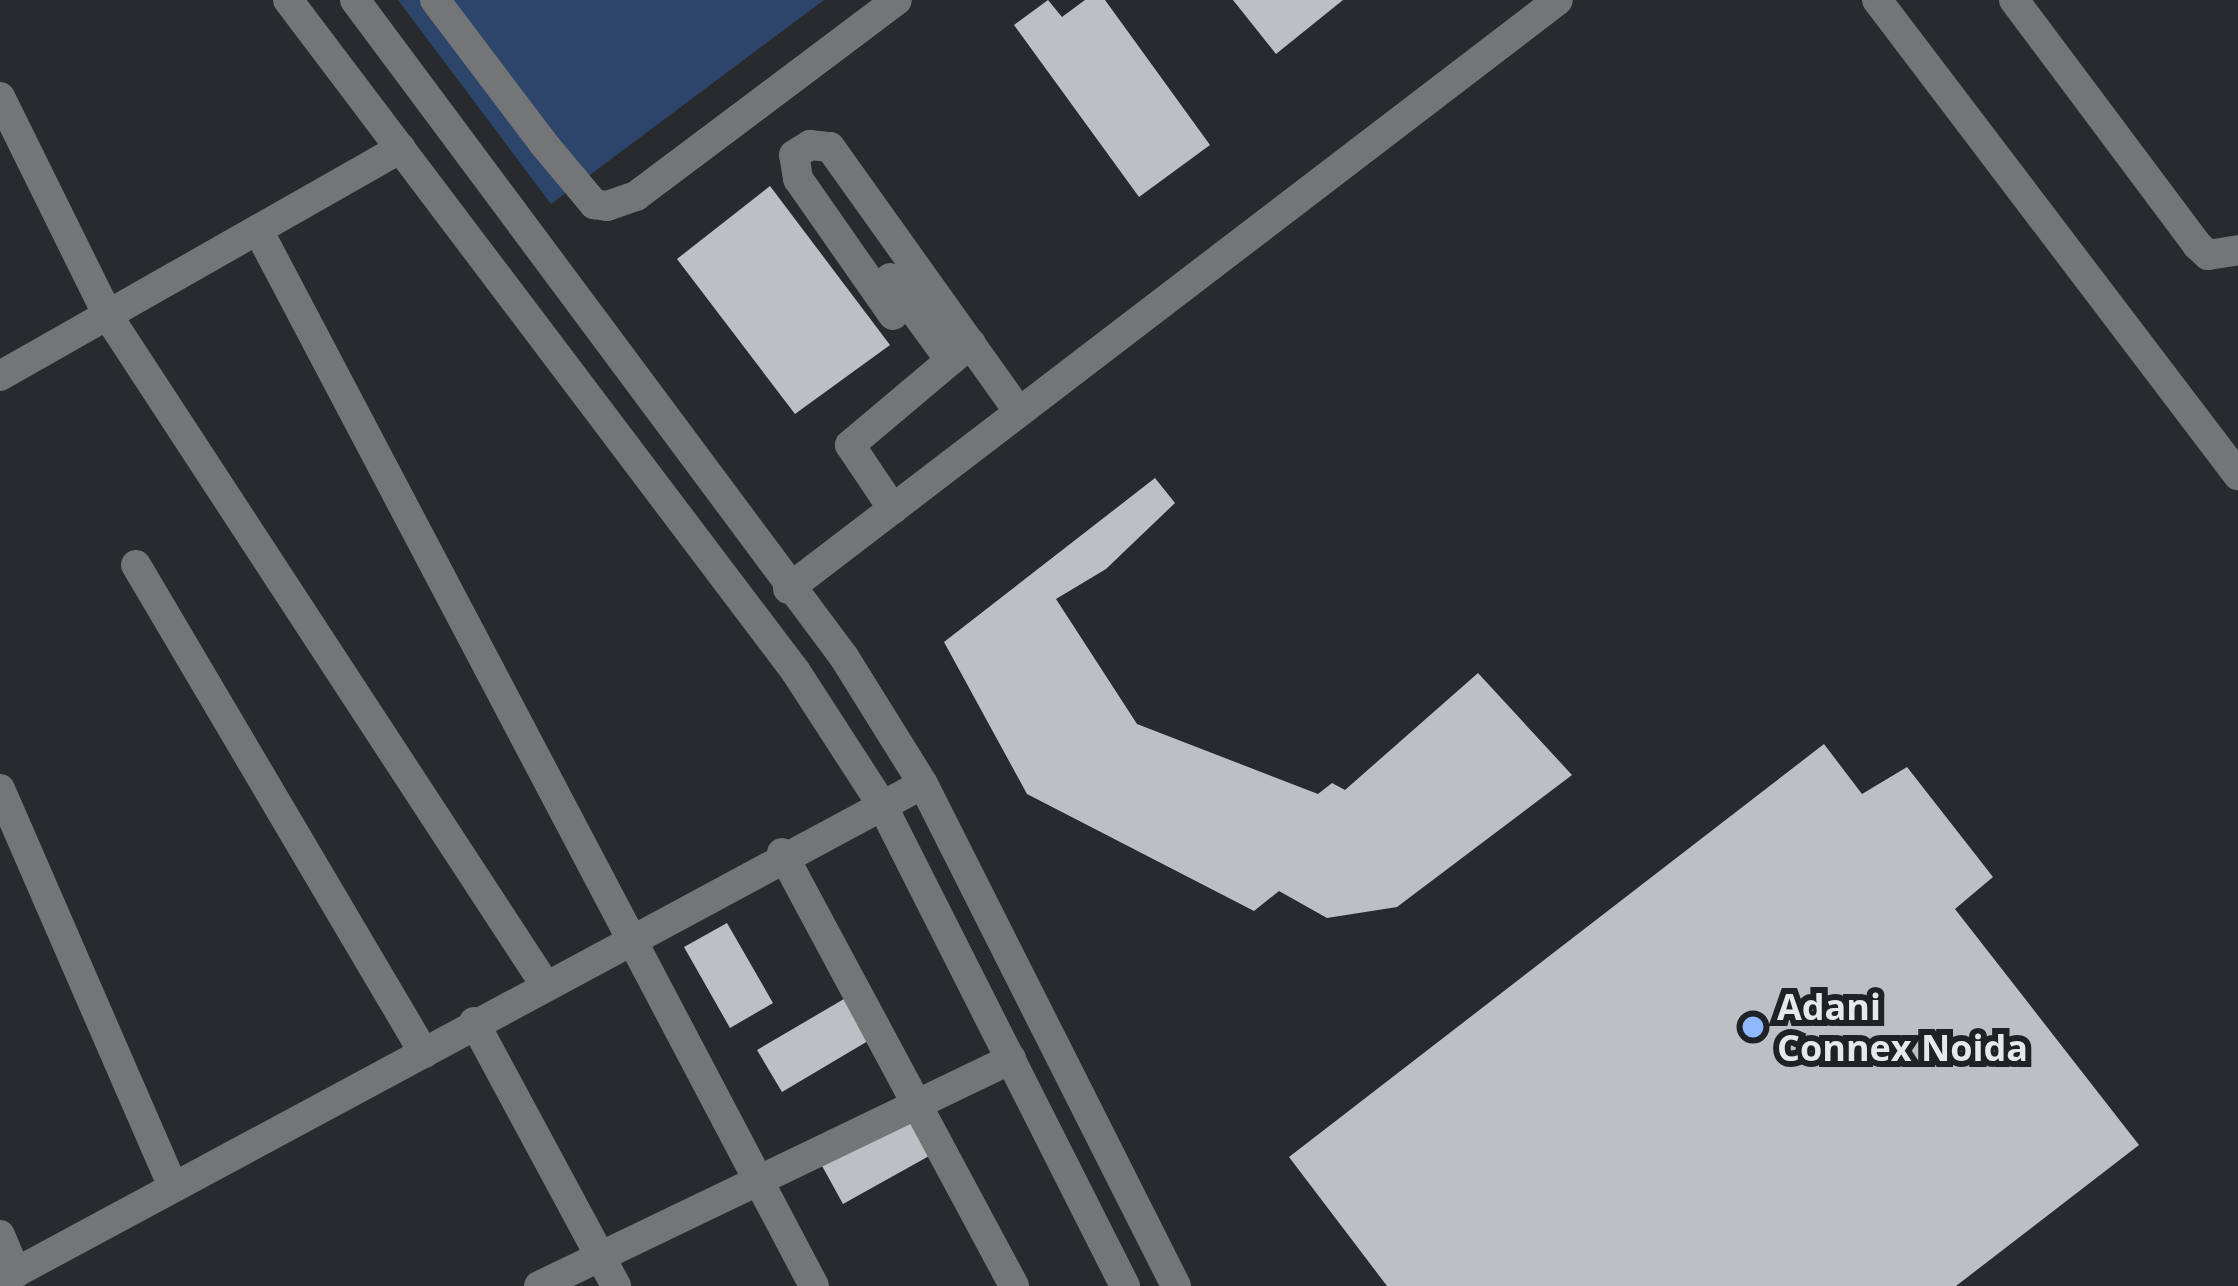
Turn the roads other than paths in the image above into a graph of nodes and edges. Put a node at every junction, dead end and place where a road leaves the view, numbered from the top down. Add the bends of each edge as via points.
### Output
1 (288, 0) edge
2 (355, 0) edge
3 (435, 0) edge
4 (897, 0) edge
5 (1558, 0) edge
6 (1877, 0) edge
7 (2014, 0) edge
8 (1, 102) edge
9 (401, 148) junction
10 (836, 204) dead end
11 (258, 230) junction
12 (2238, 250) edge
13 (893, 315) dead end
14 (108, 316) junction
15 (960, 352) junction
16 (0, 376) edge
17 (1019, 412) junction
18 (2238, 475) edge
19 (893, 508) junction
20 (136, 565) dead end
21 (788, 589) junction
22 (923, 784) junction
23 (0, 789) edge
24 (882, 805) junction
25 (782, 853) junction
26 (630, 936) junction
27 (544, 983) junction
28 (474, 1022) junction
29 (424, 1053) junction
30 (1011, 1059) junction
31 (917, 1103) junction
32 (758, 1178) junction
33 (173, 1186) junction
34 (0, 1235) edge
35 (601, 1256) junction
36 (8, 1277) edge
37 (538, 1286) edge
38 (616, 1286) edge
39 (814, 1286) edge
40 (1014, 1286) edge
41 (1125, 1286) edge
42 (1176, 1286) edge

1 - 9 street
2 - 21 street
3 - 4 street via 594,204 607,206 636,196
5 - 17 street
6 - 18 street
7 - 12 street via 2197,245 2208,255
8 - 14 street
9 - 11 street
9 - 24 street via 796,672
10 - 15 street
11 - 14 street
11 - 26 street
13 - 15 street via 797,179 794,155 810,145 830,147
14 - 16 street
14 - 27 street
15 - 17 street
15 - 19 street via 850,445
17 - 19 street
19 - 21 street
20 - 29 street
21 - 22 street via 844,657
22 - 24 street
22 - 42 street
23 - 33 street
24 - 25 street
24 - 30 street
25 - 26 street
25 - 31 street
26 - 27 street
26 - 32 street
27 - 28 street
28 - 29 street
28 - 35 street
29 - 33 street
30 - 31 street
30 - 41 street
31 - 32 street
31 - 40 street
32 - 35 street
32 - 39 street
33 - 36 street
34 - 36 street
35 - 37 street
35 - 38 street

